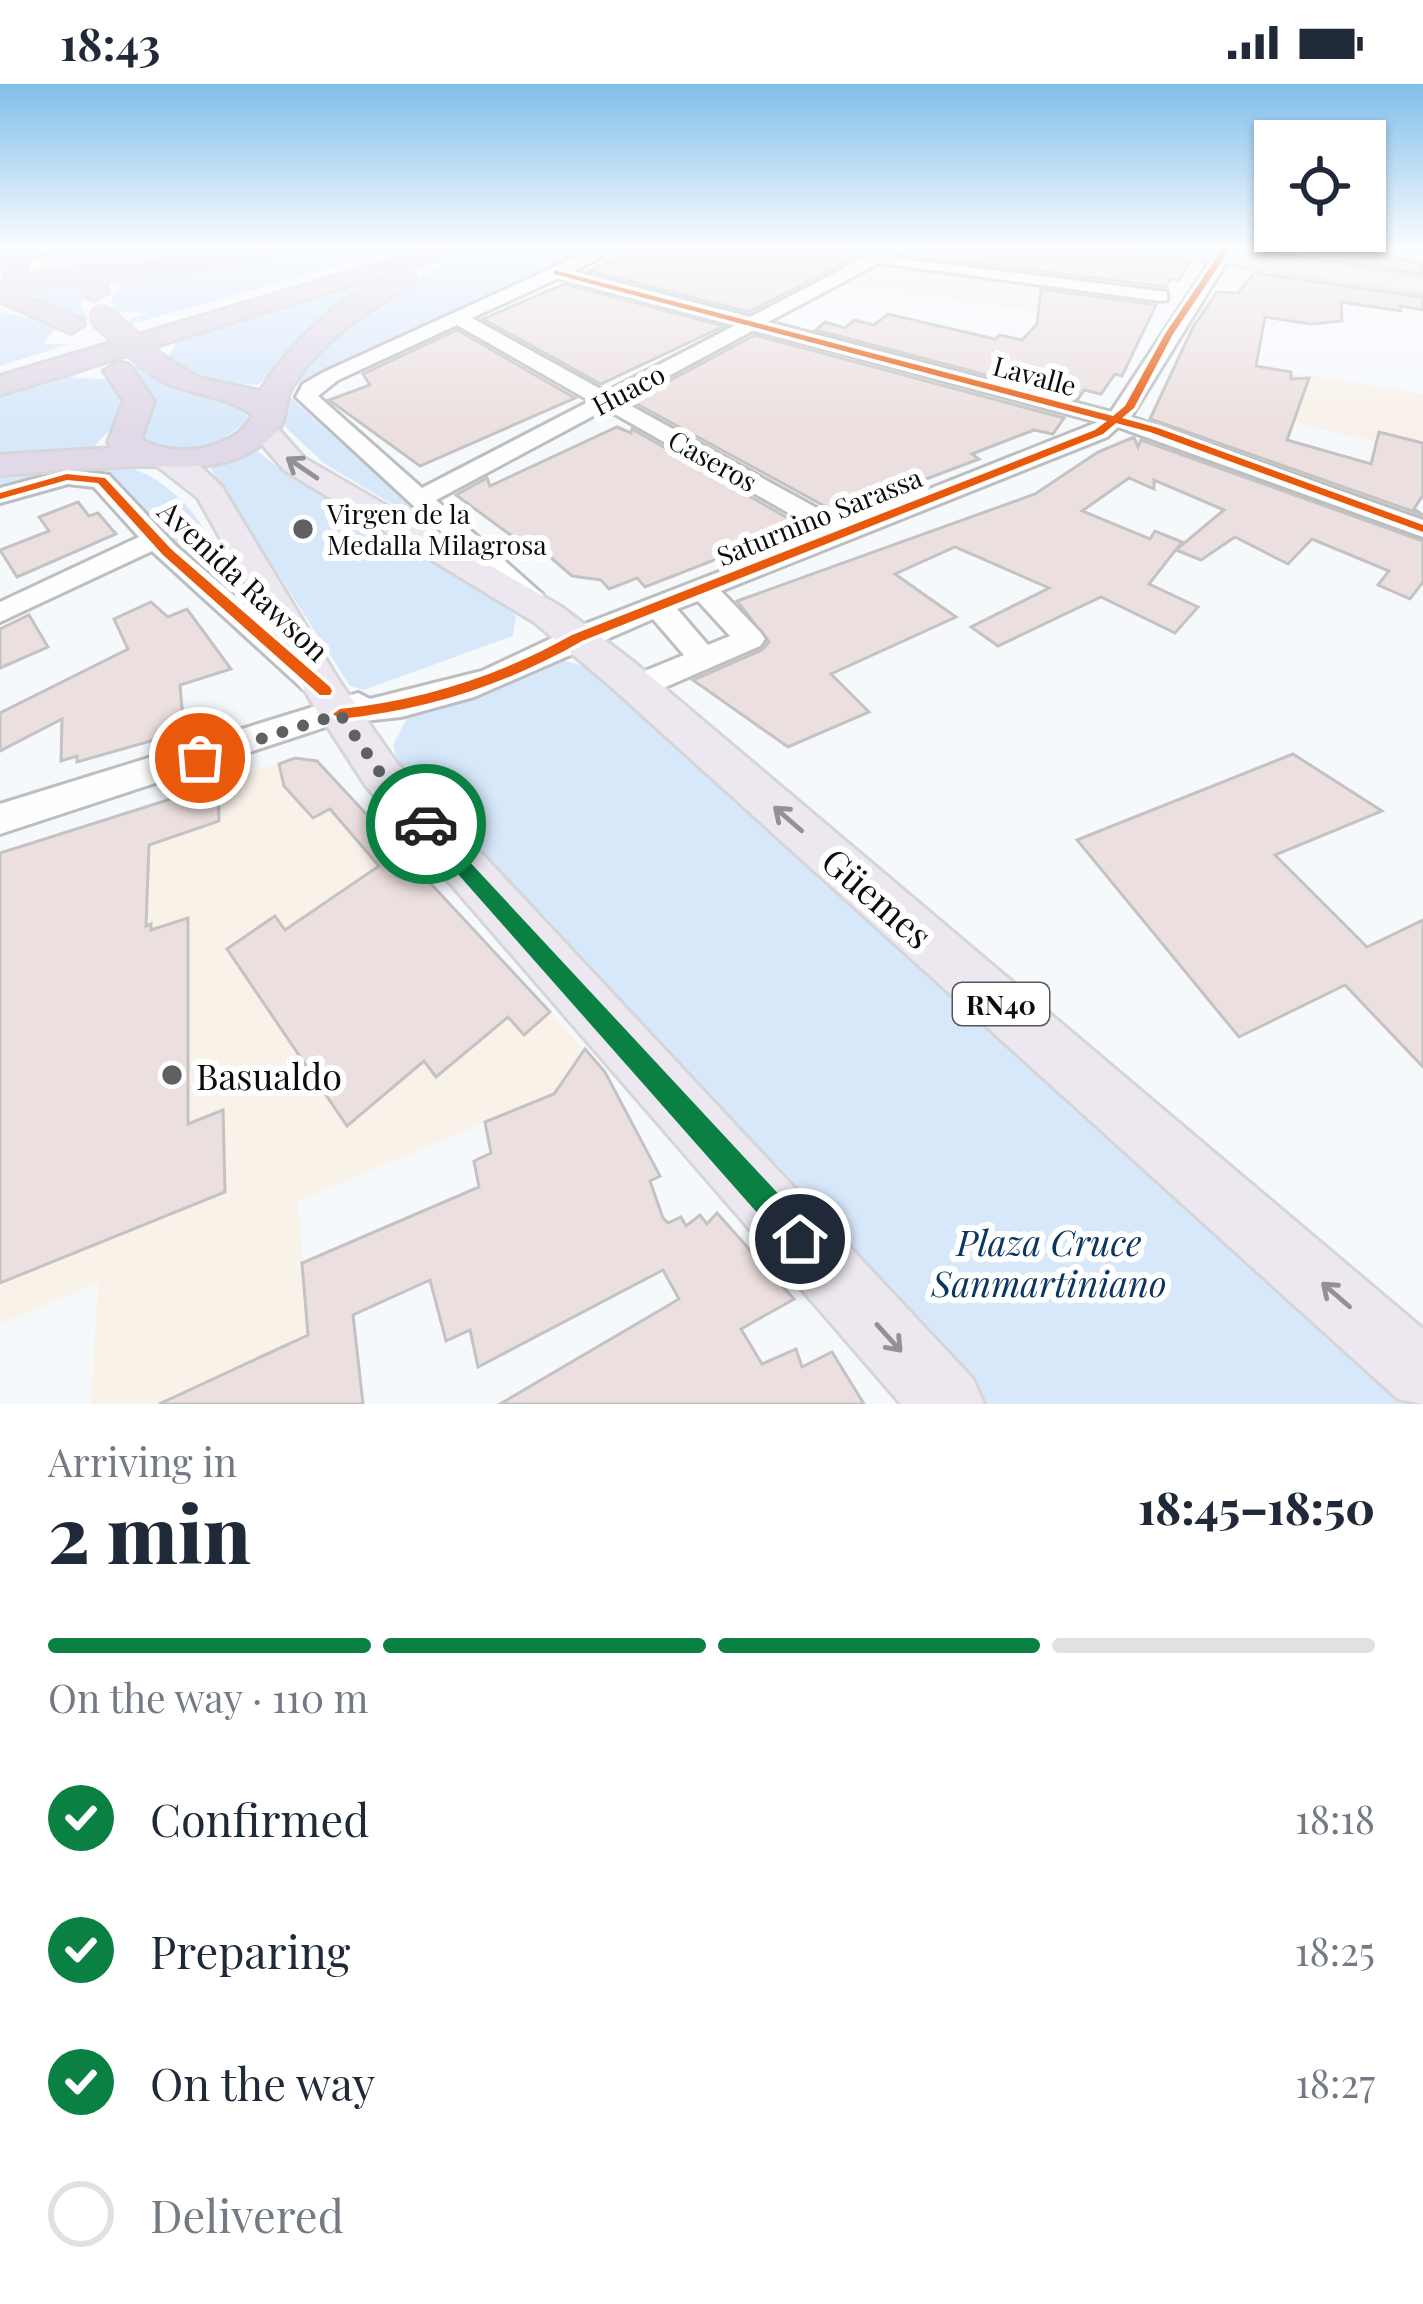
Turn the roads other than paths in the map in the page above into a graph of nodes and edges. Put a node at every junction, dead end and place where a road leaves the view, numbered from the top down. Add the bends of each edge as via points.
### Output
1 (22, 307) edge
2 (97, 307) edge
3 (223, 307) edge
4 (262, 307) edge
5 (358, 307) edge
6 (483, 307) edge
7 (686, 307) edge
8 (784, 307) edge
9 (1187, 307) edge
10 (458, 318) junction
11 (751, 324) junction
12 (0, 373) edge
13 (0, 386) edge
14 (606, 400) junction
15 (265, 418) junction
16 (1114, 420) junction
17 (154, 458) junction
18 (0, 465) edge
19 (0, 496) edge
20 (420, 499) junction
21 (1423, 529) edge
22 (843, 533) junction
23 (155, 540) junction
24 (670, 601) junction
25 (0, 614) edge
26 (562, 626) junction
27 (716, 653) junction
28 (636, 687) junction
29 (333, 703) junction
30 (0, 819) edge
31 (1423, 1374) edge
32 (948, 1404) edge

1 - 17 highway via 70,326 119,371 139,401 124,442
2 - 15 highway, RN40, bridge via 188,385 250,398
3 - 12 highway
4 - 13 highway
5 - 15 highway via 295,363
6 - 10 street
7 - 11 street, Lavalle
8 - 11 street, Huaco
9 - 16 street, Saturnino Sarassa via 1129,408
10 - 14 street, Caseros
10 - 20 street, Güemes via 308,392 308,402
11 - 14 street, Huaco
11 - 16 street, Lavalle
14 - 20 street, Huaco
14 - 22 street, Caseros
15 - 17 highway via 221,452
26 -> 15 main road, Güemes / RN40 via 310,475 284,456
16 - 21 street, Lavalle
16 - 22 street, Saturnino Sarassa
17 - 18 highway
17 - 29 main road, Avenida Rawson via 188,470 211,494
19 - 23 street, Avenida Rawson via 67,477 101,480
20 - 26 street, Güemes
22 - 24 street, Saturnino Sarassa
23 - 25 street
23 - 29 street, Avenida Rawson
24 - 26 street, Saturnino Sarassa
24 - 27 street
24 - 27 street
26 - 28 main road, Güemes / RN40
26 - 29 street, Saturnino Sarassa via 544,658 391,710
27 - 28 street
31 -> 28 main road, Güemes / RN40
29 - 30 street, Saturnino Sarassa
29 -> 32 main road, Avenida Rawson via 381,774

